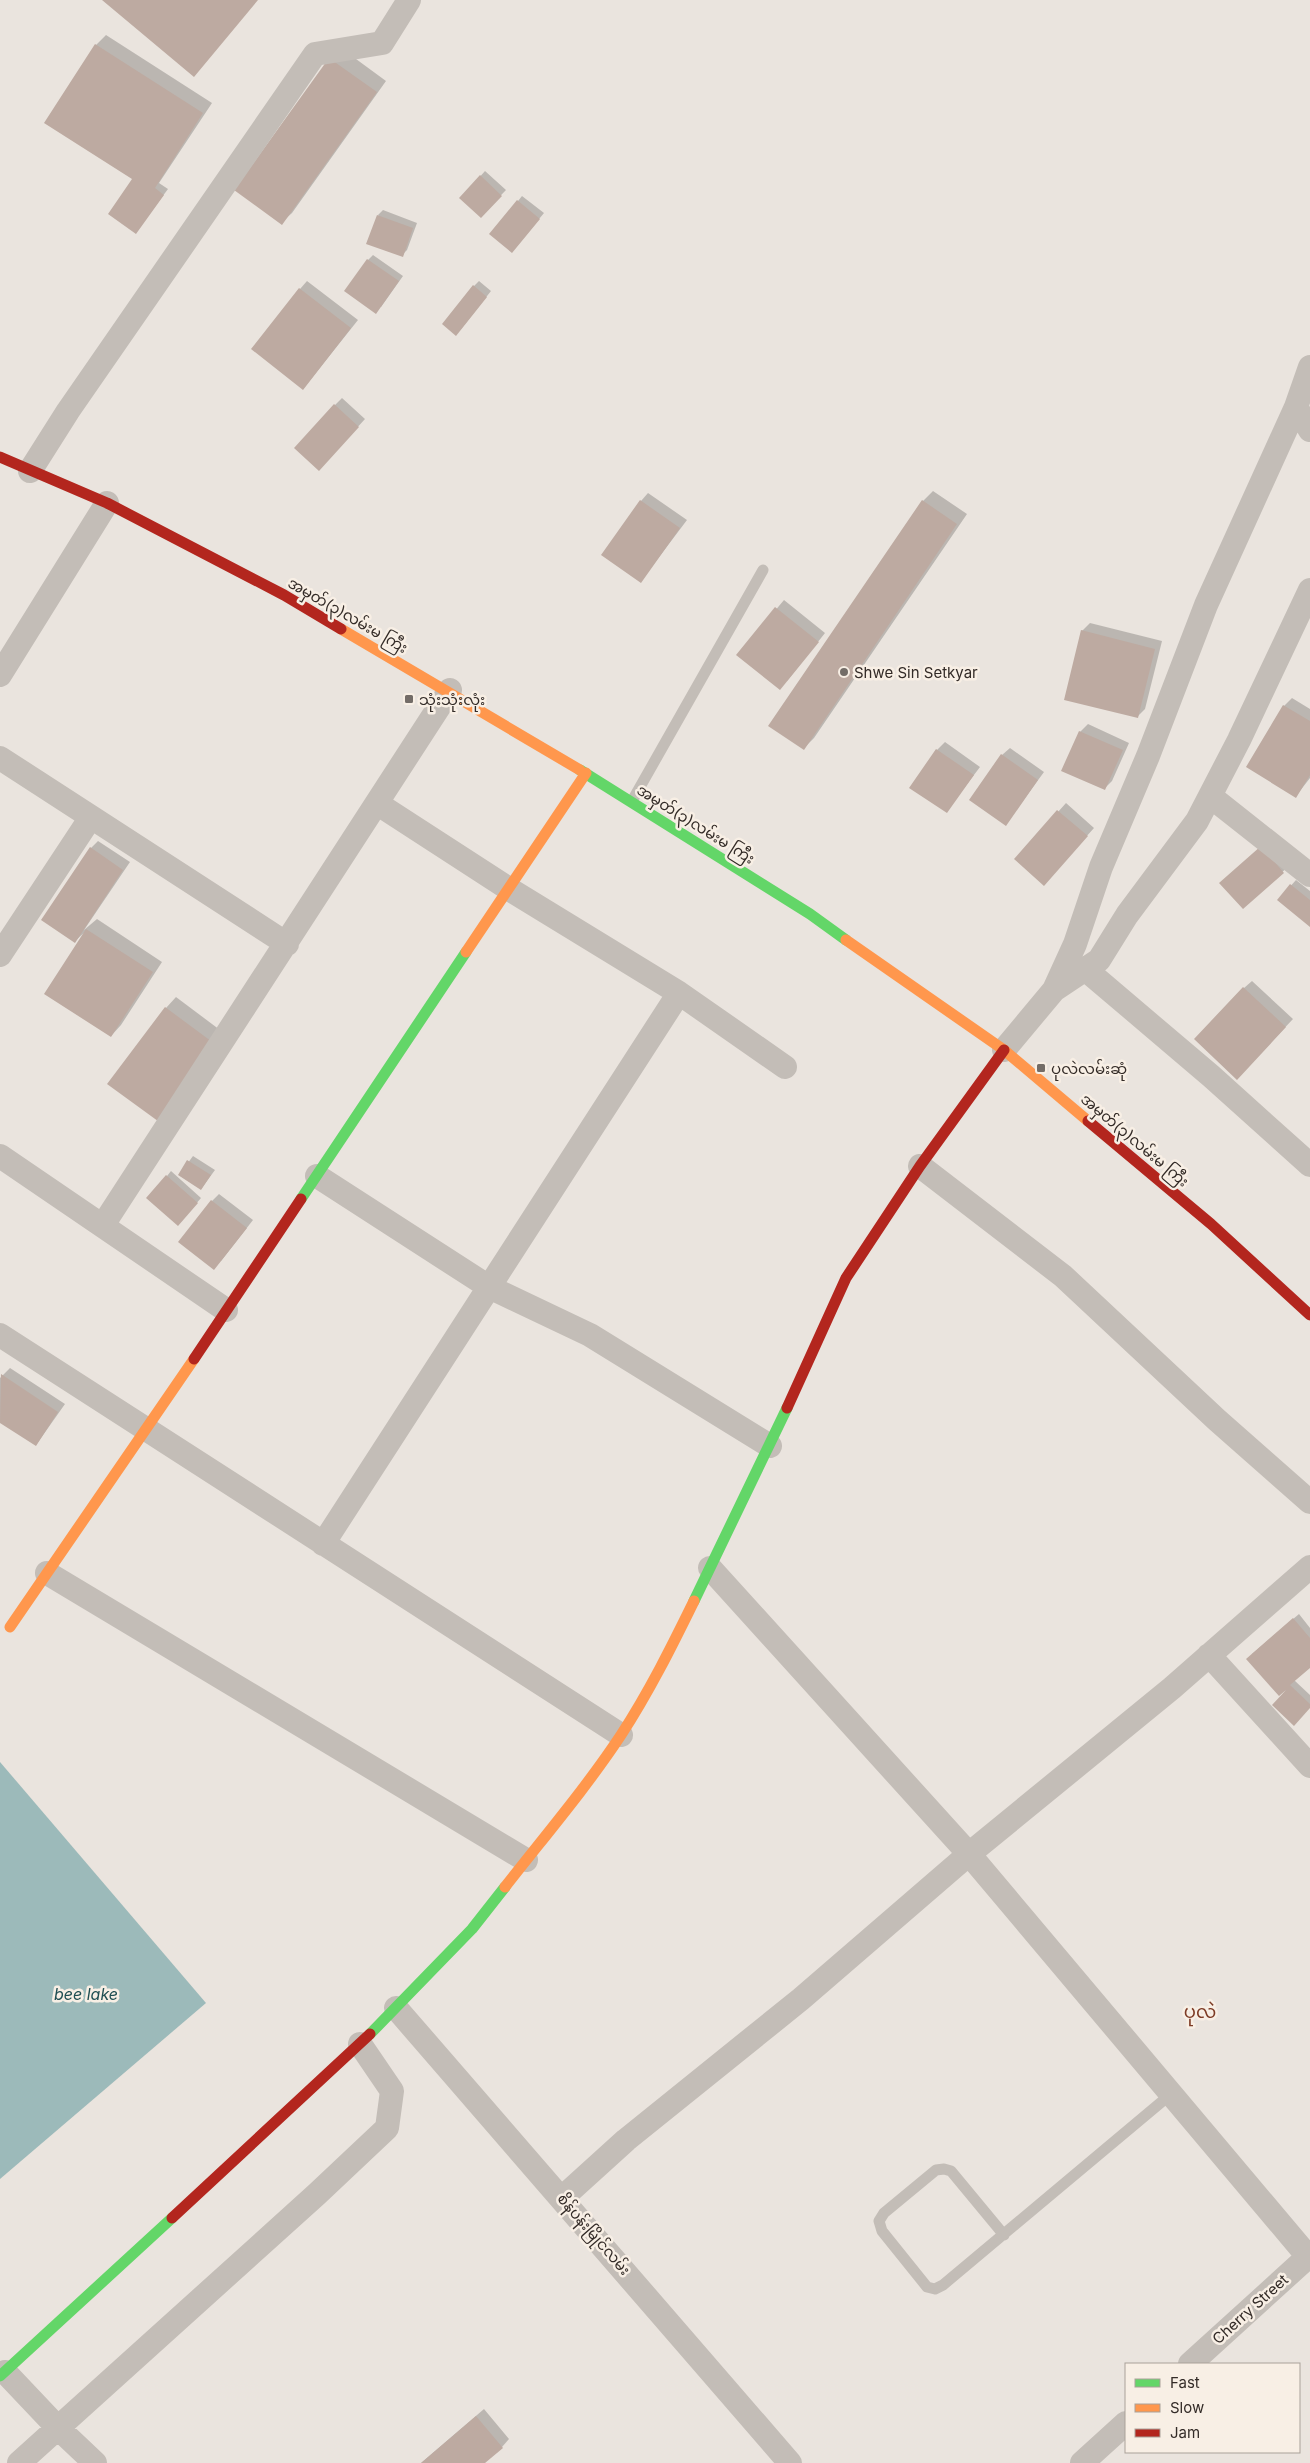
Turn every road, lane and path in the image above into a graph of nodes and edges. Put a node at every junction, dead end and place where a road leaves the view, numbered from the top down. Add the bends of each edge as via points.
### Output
1 (409, 0) edge
2 (1310, 367) edge
3 (1296, 407) junction
4 (1310, 430) edge
5 (0, 457) edge
6 (30, 471) junction
7 (107, 504) junction
8 (763, 570) dead end
9 (1310, 590) edge
10 (0, 675) edge
11 (450, 690) junction
12 (0, 758) edge
13 (586, 772) junction
14 (1210, 796) junction
15 (632, 801) junction
16 (378, 804) junction
17 (91, 817) junction
18 (1310, 875) edge
19 (509, 889) junction
20 (286, 944) junction
21 (0, 955) edge
22 (1085, 969) junction
23 (1054, 990) junction
24 (679, 993) junction
25 (1004, 1050) junction
26 (785, 1067) dead end
27 (0, 1156) edge
28 (1310, 1165) edge
29 (920, 1166) junction
30 (317, 1176) junction
31 (104, 1225) junction
32 (489, 1287) junction
33 (226, 1310) junction
34 (1310, 1315) edge
35 (0, 1335) edge
36 (147, 1430) junction
37 (770, 1446) junction
38 (1310, 1502) edge
39 (323, 1544) junction
40 (1310, 1567) edge
41 (710, 1568) junction
42 (47, 1574) junction
43 (10, 1627) dead end
44 (1209, 1655) junction
45 (621, 1735) junction
46 (1310, 1766) edge
47 (969, 1854) junction
48 (526, 1860) junction
49 (396, 2008) junction
50 (360, 2044) junction
51 (1171, 2094) junction
52 (562, 2198) junction
53 (1004, 2235) junction
54 (1309, 2257) edge
55 (1191, 2363) edge
56 (2, 2374) edge
57 (1125, 2424) edge
58 (58, 2428) junction
59 (19, 2463) edge
60 (95, 2463) edge
61 (790, 2463) edge
62 (1082, 2463) edge

1 - 6 street via 382,43 315,54
2 - 3 street
3 - 4 street
3 - 23 street via 1206,605 1101,867 1076,944
5 - 6 street, အမှတ်(၃)လမ်းမ ကြီး
6 - 7 street, အမှတ်(၃)လမ်းမ ကြီး
7 - 10 street
7 - 11 street, အမှတ်(၃)လမ်းမ ကြီး via 284,595
8 - 15 lane
9 - 14 street
11 - 13 street, အမှတ်(၃)လမ်းမ ကြီး
11 - 16 street
12 - 17 street
13 - 15 street, အမှတ်(၃)လမ်းမ ကြီး
13 - 19 street
14 - 18 street
14 - 22 street via 1197,821 1127,915 1100,960
15 - 25 street, အမှတ်(၃)လမ်းမ ကြီး via 810,914
16 - 19 street
16 - 20 street
17 - 20 street
17 - 21 street
19 - 24 street
19 - 30 street
20 - 31 street
22 - 23 street
22 - 28 street
23 - 25 street
24 - 26 street
24 - 32 street
25 - 29 street
25 - 34 street, အမှတ်(၃)လမ်းမ ကြီး via 1211,1224
27 - 31 street
29 - 37 street via 846,1278
29 - 38 street via 1063,1276
30 - 32 street
30 - 33 street
31 - 33 street
32 - 37 street via 590,1335
32 - 39 street
33 - 36 street
35 - 36 street
36 - 39 street
36 - 42 street
37 - 41 street
39 - 45 street
40 - 44 street
41 - 45 street via 671,1649
41 - 47 street
42 - 43 street
42 - 48 street
44 - 46 street
44 - 47 street
45 - 48 street
47 - 51 street
47 - 52 street via 801,1999 626,2140
48 - 49 street via 472,1929
49 - 50 street
49 - 52 street, စိန်ပန်းမြိုင်လမ်း
50 - 56 street
50 - 58 street via 392,2091 387,2128
51 - 53 lane
51 - 54 street
52 - 61 street, စိန်ပန်းမြိုင်လမ်း
53 - 53 lane via 935,2290 927,2287 882,2231 879,2221 884,2213 936,2170 944,2168 951,2171
54 - 55 street, Cherry Street
56 - 58 street
57 - 62 street
58 - 59 street
58 - 60 street

